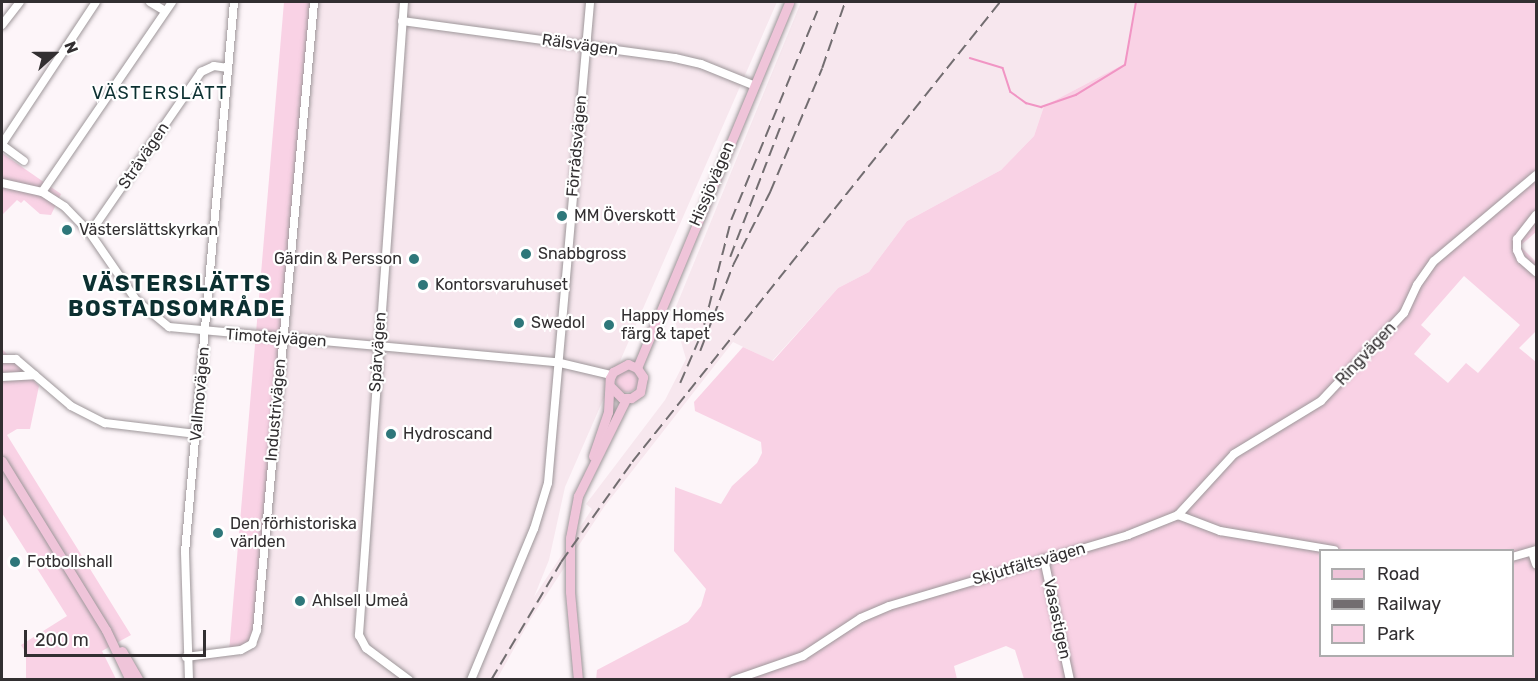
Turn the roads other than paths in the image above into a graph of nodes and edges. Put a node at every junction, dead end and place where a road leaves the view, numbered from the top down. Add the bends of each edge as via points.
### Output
1 (20, 2) edge
2 (96, 2) edge
3 (150, 2) edge
4 (172, 2) edge
5 (234, 2) edge
6 (314, 2) edge
7 (404, 2) edge
8 (590, 2) edge
9 (789, 2) edge
10 (165, 11) junction
11 (402, 21) junction
12 (2, 25) edge
13 (586, 45) junction
14 (228, 68) junction
15 (753, 85) junction
16 (2, 144) edge
17 (24, 161) dead end
18 (1536, 175) edge
19 (2, 183) edge
20 (42, 192) junction
21 (1536, 215) edge
22 (90, 233) junction
23 (1536, 272) edge
24 (205, 333) junction
25 (282, 338) junction
26 (379, 346) junction
27 (2, 359) edge
28 (556, 362) junction
29 (638, 368) junction
30 (34, 375) junction
31 (611, 375) junction
32 (2, 377) edge
33 (610, 386) junction
34 (626, 399) junction
35 (196, 434) junction
36 (2, 461) edge
37 (588, 475) junction
38 (1178, 514) junction
39 (1329, 549) edge
40 (1534, 551) edge
41 (1514, 556) edge
42 (1044, 559) junction
43 (1536, 564) edge
44 (106, 630) junction
45 (186, 657) junction
46 (130, 680) edge
47 (139, 680) edge
48 (189, 680) edge
49 (409, 680) edge
50 (471, 680) edge
51 (578, 680) edge
52 (734, 680) edge
53 (1070, 680) edge

1 - 12 street
2 - 16 street
3 - 10 street
4 - 10 street
5 - 14 street, Vallmovägen
6 - 25 street, Industrivägen
7 - 11 street, Spårvägen
8 - 13 street, Förrådsvägen
9 - 15 main road, Hissjövägen
10 - 20 street
11 - 13 street, Rälsvägen
11 - 26 street, Spårvägen
13 - 15 street, Rälsvägen via 701,64
13 - 28 street, Förrådsvägen
14 - 22 street, Stråvägen via 214,66 201,72
14 - 24 street, Vallmovägen
15 - 29 main road, Hissjövägen
16 - 17 street
18 - 38 street, Ringvägen via 1434,261 1404,313 1321,401 1234,454
19 - 20 street, Timotejvägen
20 - 22 street, Timotejvägen via 65,207
21 - 23 street via 1517,239 1517,250
22 - 24 street, Timotejvägen via 136,300 153,317 169,327
24 - 25 street, Timotejvägen
24 - 35 street, Vallmovägen
25 - 26 street, Timotejvägen
25 - 45 street, Industrivägen via 255,639 241,650
26 - 28 street, Timotejvägen
26 - 49 street, Spårvägen via 359,635 366,648
27 - 30 street via 12,357
28 - 31 street, Timotejvägen
28 - 50 street via 545,495
29 - 31 main road via 624,365
29 - 34 main road via 643,386 636,396
30 - 32 street
30 - 35 street via 71,406 105,423
31 - 33 main road
33 - 34 main road via 615,394
33 - 37 main road via 605,424
34 - 37 main road
35 - 45 street, Vallmovägen via 185,552
36 - 44 main road
37 - 51 main road via 578,496 570,538
38 - 39 street via 1220,531
38 - 42 street, Skjutfältsvägen via 1128,535
40 - 41 street
40 - 43 street
42 - 52 street, Skjutfältsvägen via 889,606 861,618 803,656
42 - 53 street, Vasastigen
44 - 46 main road
44 - 47 main road
45 - 48 street, Vallmovägen

